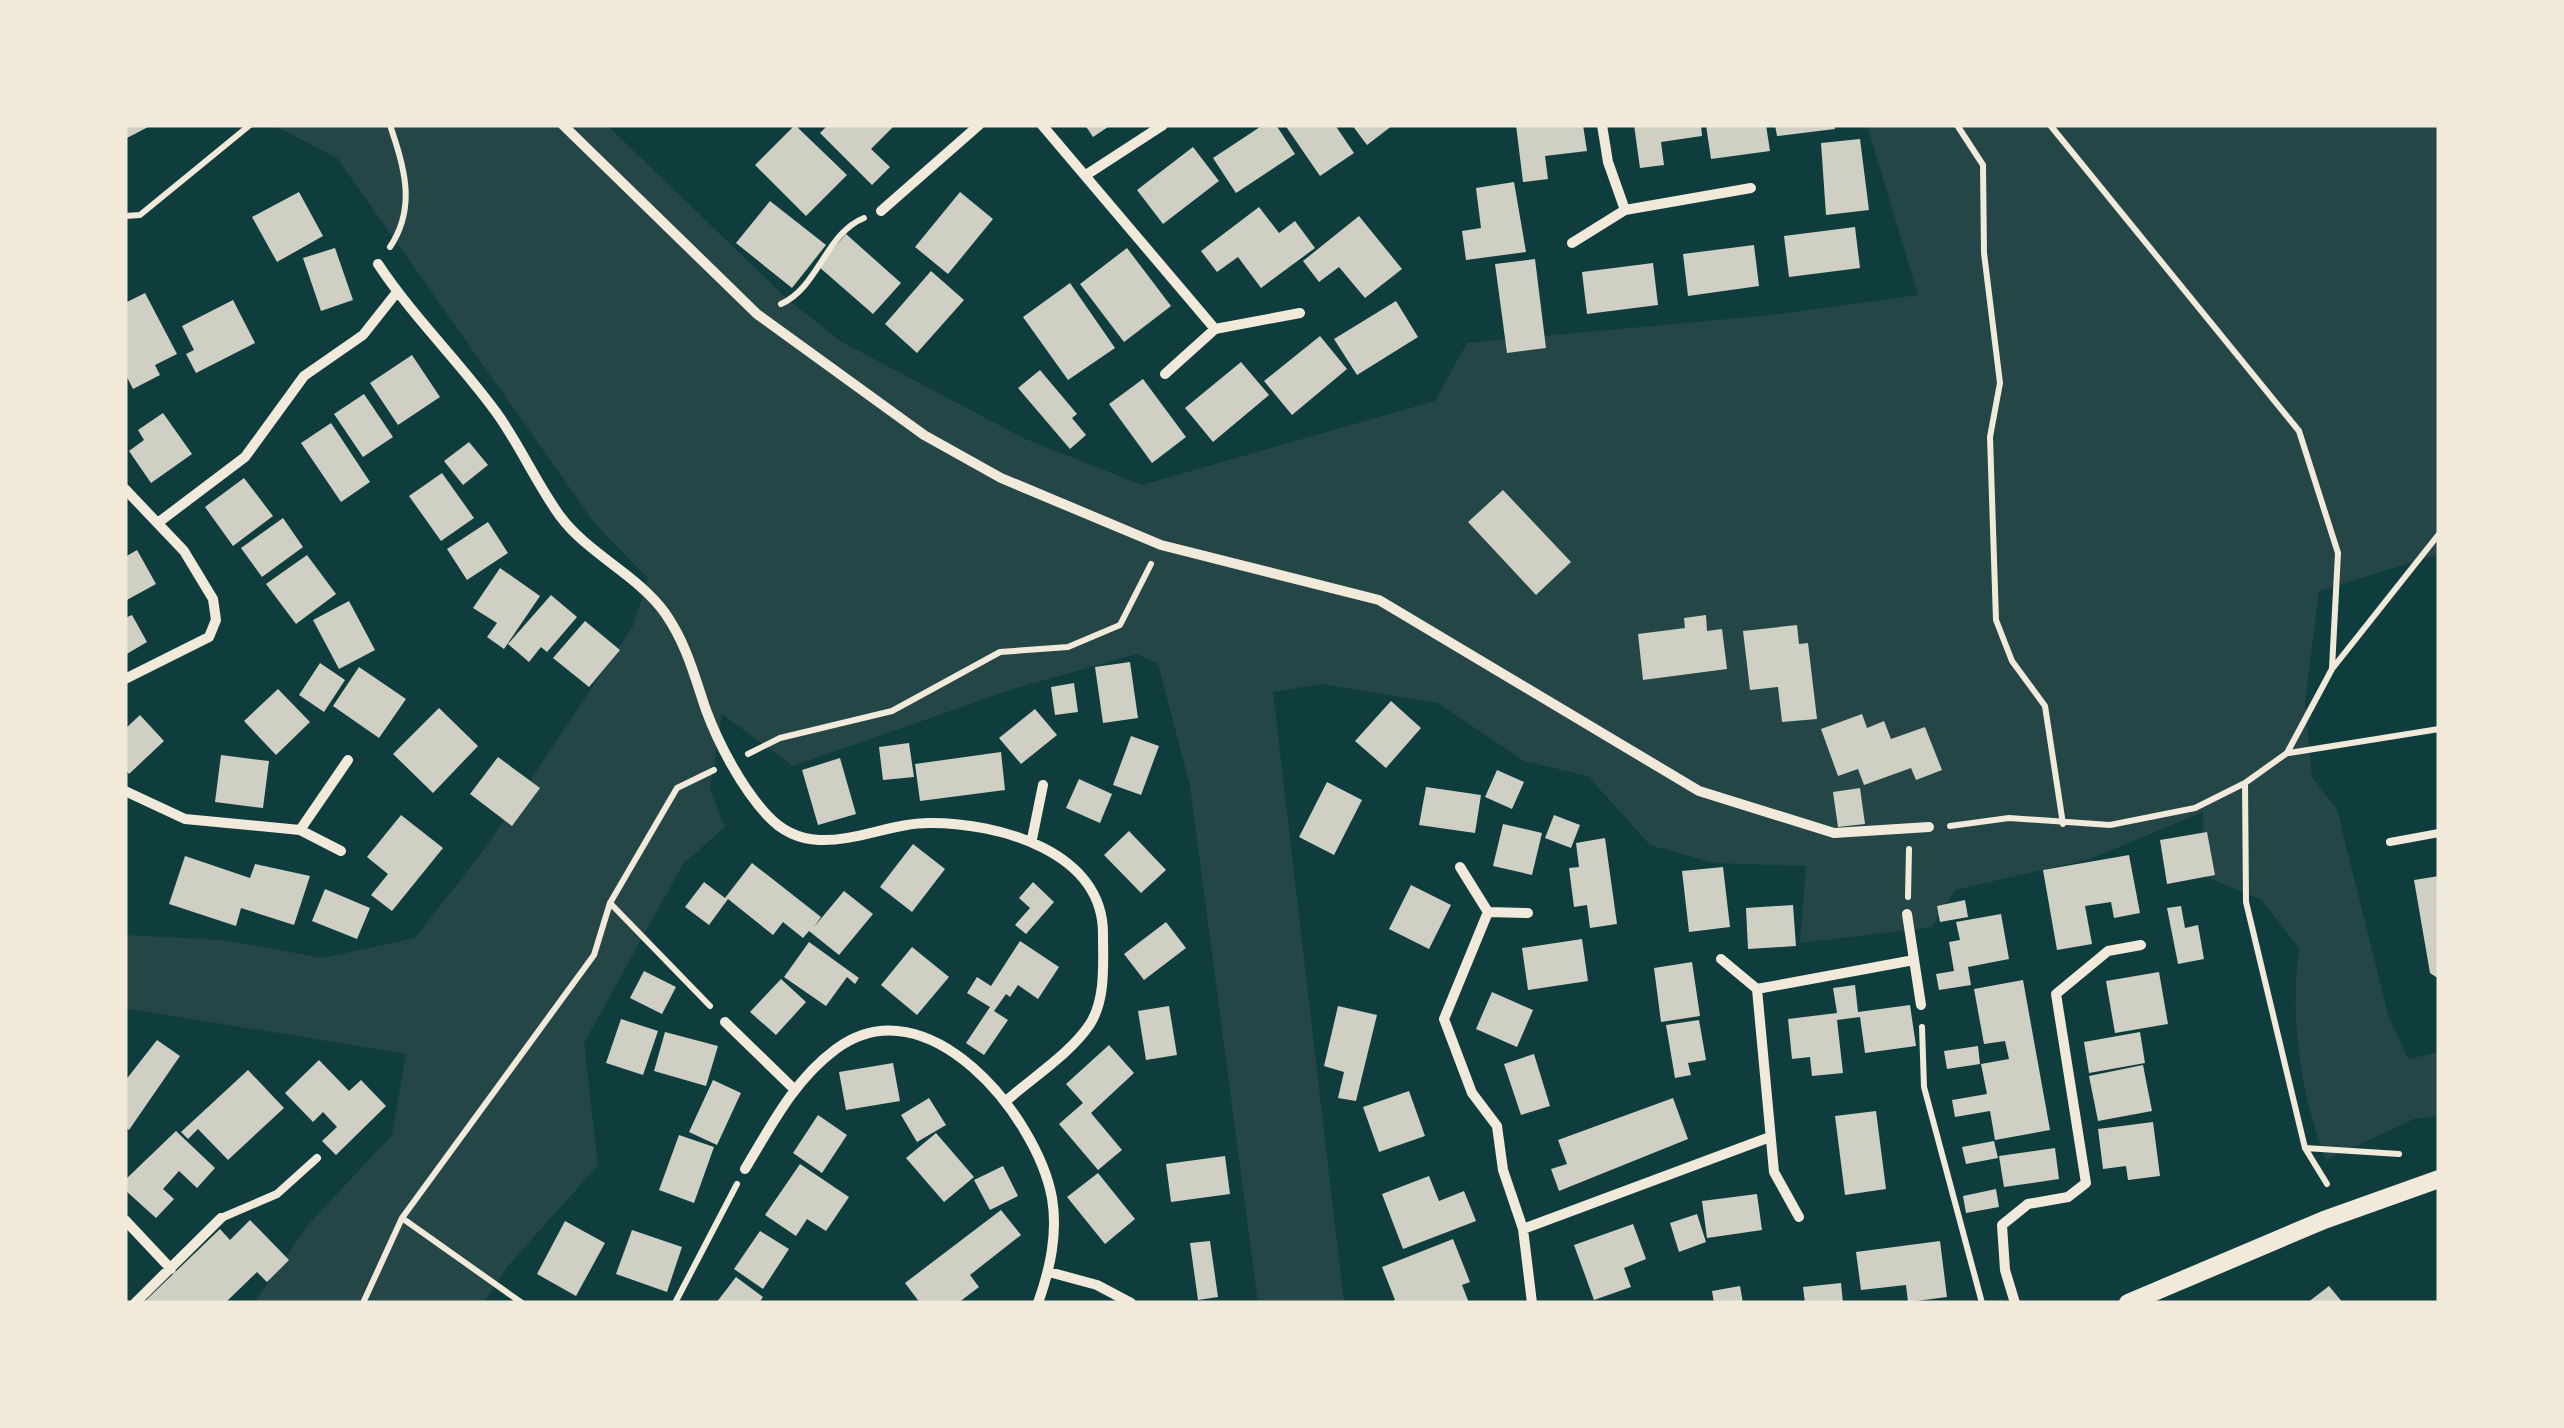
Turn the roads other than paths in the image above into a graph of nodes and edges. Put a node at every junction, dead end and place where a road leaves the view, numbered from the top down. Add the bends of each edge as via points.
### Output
1 (564, 125) edge
2 (978, 125) edge
3 (1042, 125) edge
4 (1163, 125) edge
5 (1602, 125) edge
6 (1086, 175) junction
7 (1750, 188) dead end
8 (1625, 210) junction
9 (881, 211) road end
10 (1572, 244) dead end
11 (378, 264) road end
12 (397, 292) junction
13 (1300, 313) dead end
14 (1214, 329) junction
15 (1165, 374) dead end
16 (125, 489) edge
17 (158, 522) junction
18 (125, 679) edge
19 (348, 760) dead end
20 (1044, 786) dead end
21 (125, 791) edge
22 (1928, 827) road end
23 (300, 830) junction
24 (2439, 833) edge
25 (1032, 839) junction
26 (2390, 842) dead end
27 (341, 851) dead end
28 (1460, 867) dead end
29 (1488, 912) junction
30 (1528, 913) dead end
31 (1908, 914) road end
32 (2142, 945) dead end
33 (1721, 959) dead end
34 (1914, 960) junction
35 (1756, 990) junction
36 (1921, 1006) road end
37 (726, 1022) road end
38 (794, 1088) junction
39 (1006, 1100) junction
40 (1770, 1137) junction
41 (317, 1158) dead end
42 (745, 1170) road end
43 (2439, 1179) edge
44 (1800, 1217) dead end
45 (221, 1218) joint
46 (125, 1220) edge
47 (1523, 1230) junction
48 (170, 1270) junction
49 (1049, 1272) junction
50 (135, 1303) edge
51 (1038, 1303) edge
52 (1131, 1303) edge
53 (1532, 1303) edge
54 (2014, 1303) edge
55 (2128, 1303) edge

1 - 22 street via 757,314 924,435 1001,478 1161,544 1379,600 1699,791 1834,833
2 - 9 street
3 - 6 street
4 - 6 street
5 - 8 street
6 - 14 street
7 - 8 street
8 - 10 street
11 - 12 street
12 - 17 street via 362,335 304,376 245,456
12 - 25 street via 496,412 560,515 662,608 684,641 732,762 784,830 808,840 850,841 894,824 935,822
13 - 14 street
14 - 15 street
16 - 17 street
17 - 18 street via 203,583 216,620 209,636
19 - 23 street
20 - 25 street
21 - 23 street via 185,819
23 - 27 street
24 - 26 lane
25 - 39 street via 1078,874 1094,899 1103,926 1103,983 1090,1024
28 - 29 street
29 - 30 street
29 - 47 street via 1444,1019 1472,1092 1496,1126
31 - 34 street
32 - 54 street via 2108,951 2056,994 2086,1183 2068,1197 2028,1204 2002,1225
33 - 35 street
34 - 35 street
34 - 36 street
35 - 40 street
37 - 38 street
38 - 39 street via 838,1047 873,1032 915,1032 962,1058
38 - 42 street
39 - 49 street via 1034,1143 1052,1197
40 - 44 street via 1774,1172
40 - 47 street
41 - 45 lane via 277,1194
43 - 55 street
45 - 48 street
46 - 48 street
47 - 53 street
48 - 50 street
49 - 51 street
49 - 52 street via 1098,1285

